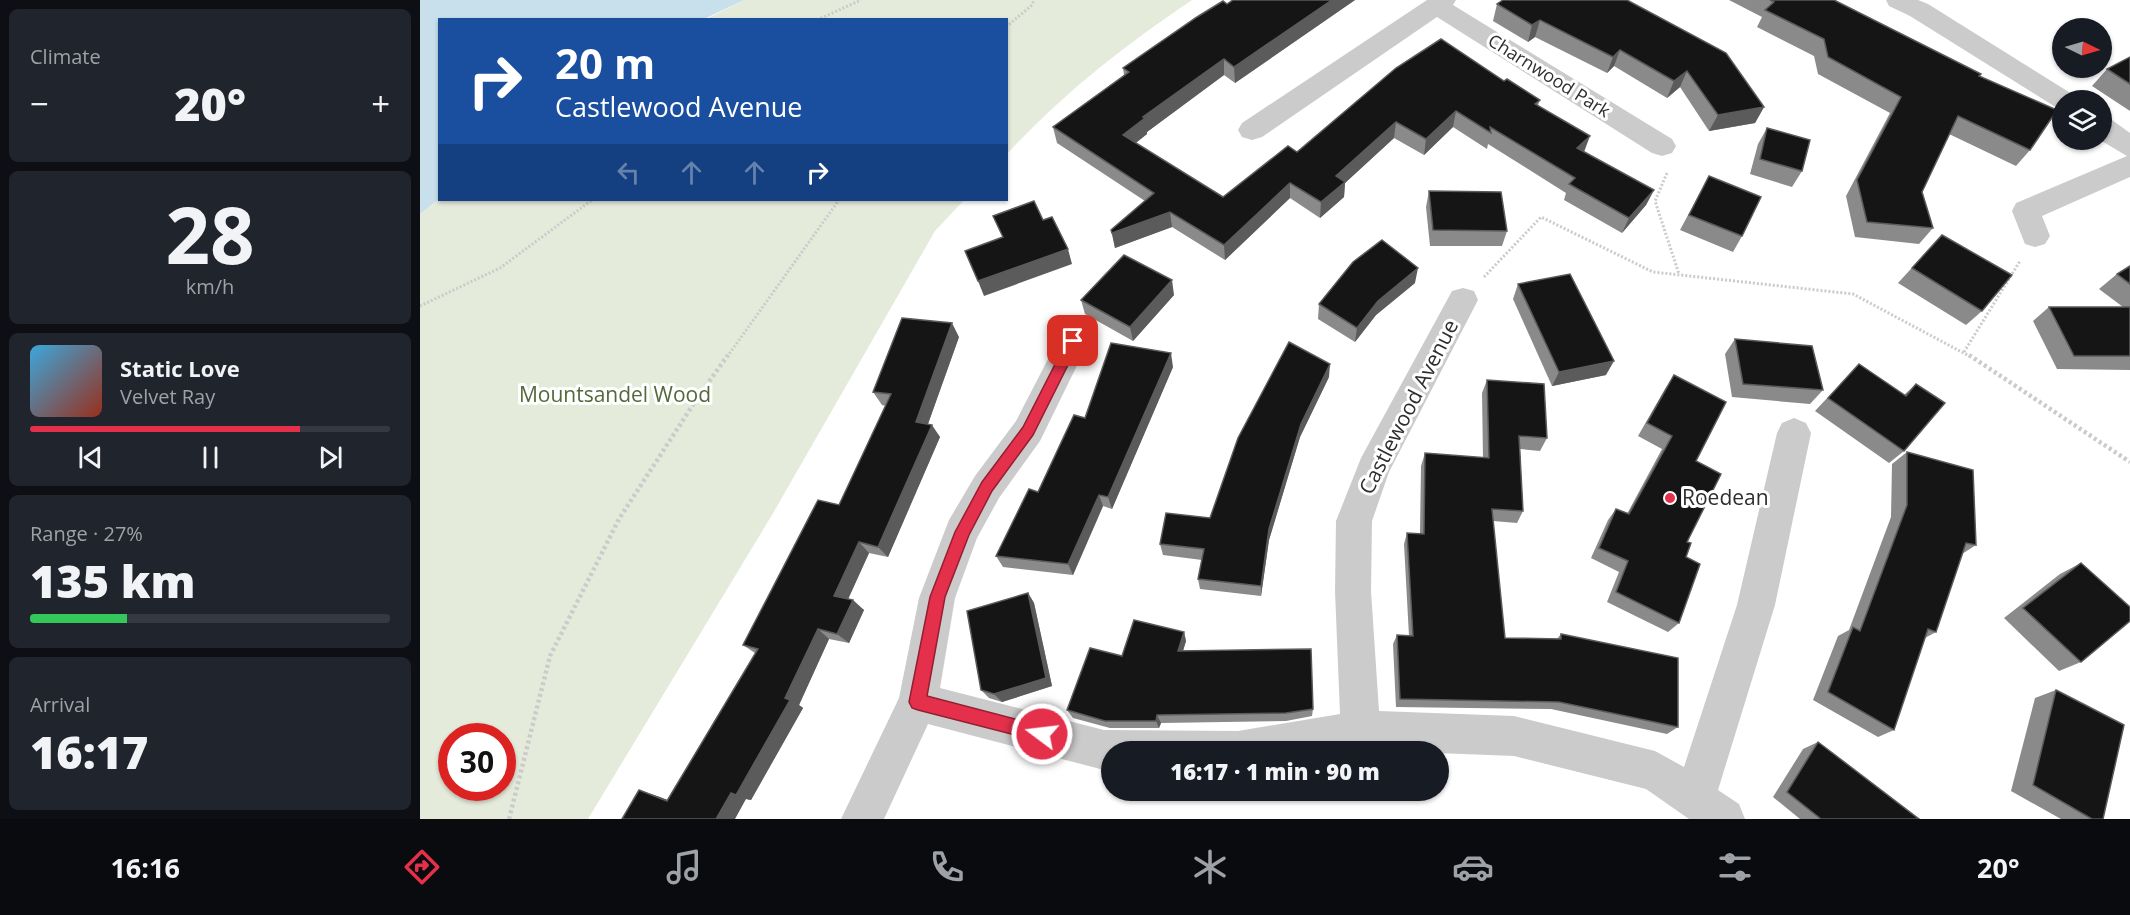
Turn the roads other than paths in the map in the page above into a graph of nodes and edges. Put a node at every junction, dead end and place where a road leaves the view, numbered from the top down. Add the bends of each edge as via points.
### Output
1 (1440, 3) edge
2 (1914, 3) edge
3 (2052, 93) edge
4 (1252, 130) dead end
5 (2112, 134) edge
6 (1662, 146) road end
7 (2130, 147) edge
8 (2130, 165) edge
9 (2035, 236) road end
10 (1463, 300) road end
11 (1073, 341) dead end
12 (1794, 433) dead end
13 (918, 702) junction
14 (1360, 730) junction
15 (1709, 808) edge
16 (862, 819) edge

1 - 4 street, Charnwood Park
1 - 6 street, Charnwood Park via 1535,69
2 - 3 street
5 - 7 street
8 - 9 street via 2026,211
10 - 14 street, Castlewood Avenue via 1373,469 1354,521 1353,591
11 - 13 street via 1028,431 987,487 962,532 937,597
12 - 15 street
13 - 14 street via 1104,750 1238,752
13 - 16 street
14 - 15 street via 1514,736 1656,771

